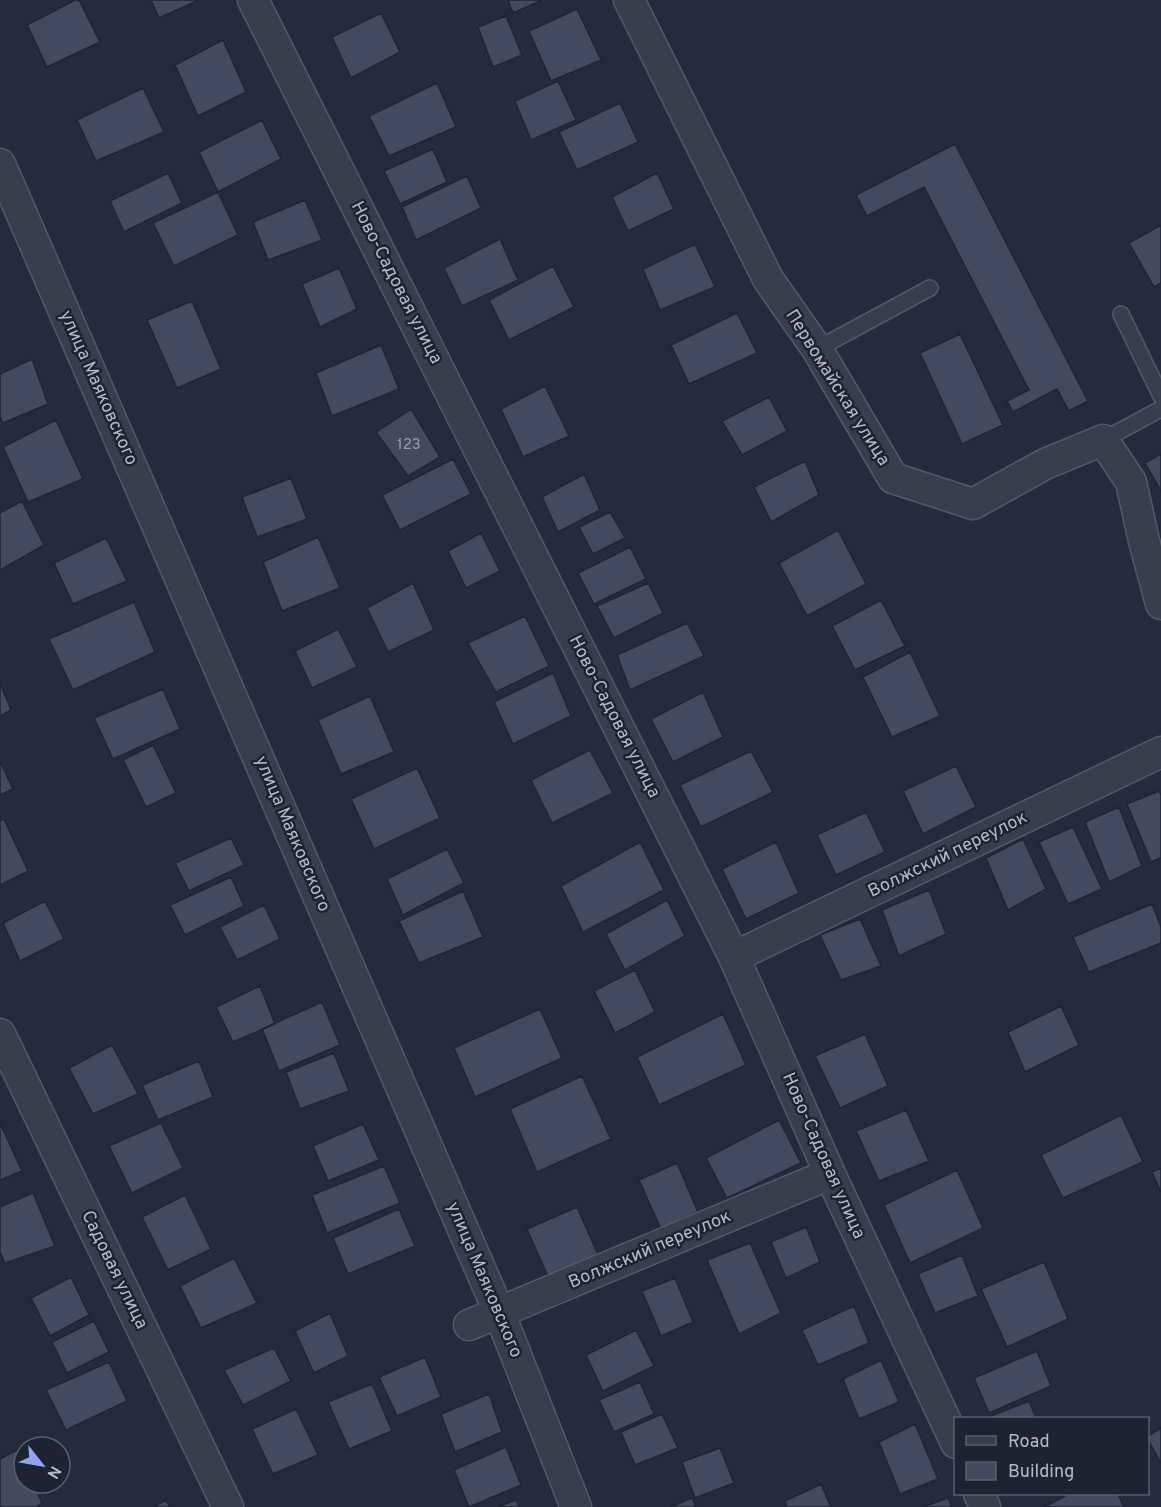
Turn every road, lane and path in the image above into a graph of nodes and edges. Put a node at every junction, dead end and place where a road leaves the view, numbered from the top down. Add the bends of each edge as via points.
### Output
1 (253, 0) edge
2 (631, 1) edge
3 (0, 164) edge
4 (930, 288) dead end
5 (1121, 314) dead end
6 (817, 349) junction
7 (1161, 396) edge
8 (1161, 409) edge
9 (1103, 440) junction
10 (1152, 539) edge
11 (1161, 604) edge
12 (1161, 752) edge
13 (734, 957) junction
14 (0, 1034) edge
15 (830, 1174) junction
16 (499, 1312) junction
17 (469, 1325) dead end
18 (954, 1439) edge
19 (228, 1507) edge
20 (576, 1507) edge

1 - 13 street, Ново-Садовая улица
2 - 6 street, Первомайская улица via 768,279
3 - 16 street, улица Маяковского
4 - 6 lane
5 - 7 lane
6 - 9 street, Первомайская улица via 893,478 973,504 1044,464
8 - 9 lane
9 - 10 street via 1131,482
10 - 11 street
12 - 13 street, Волжский переулок
13 - 15 street, Ново-Садовая улица
14 - 19 street, Садовая улица
15 - 16 street, Волжский переулок
15 - 18 street, Ново-Садовая улица
16 - 17 street, Волжский переулок
16 - 20 street, улица Маяковского

